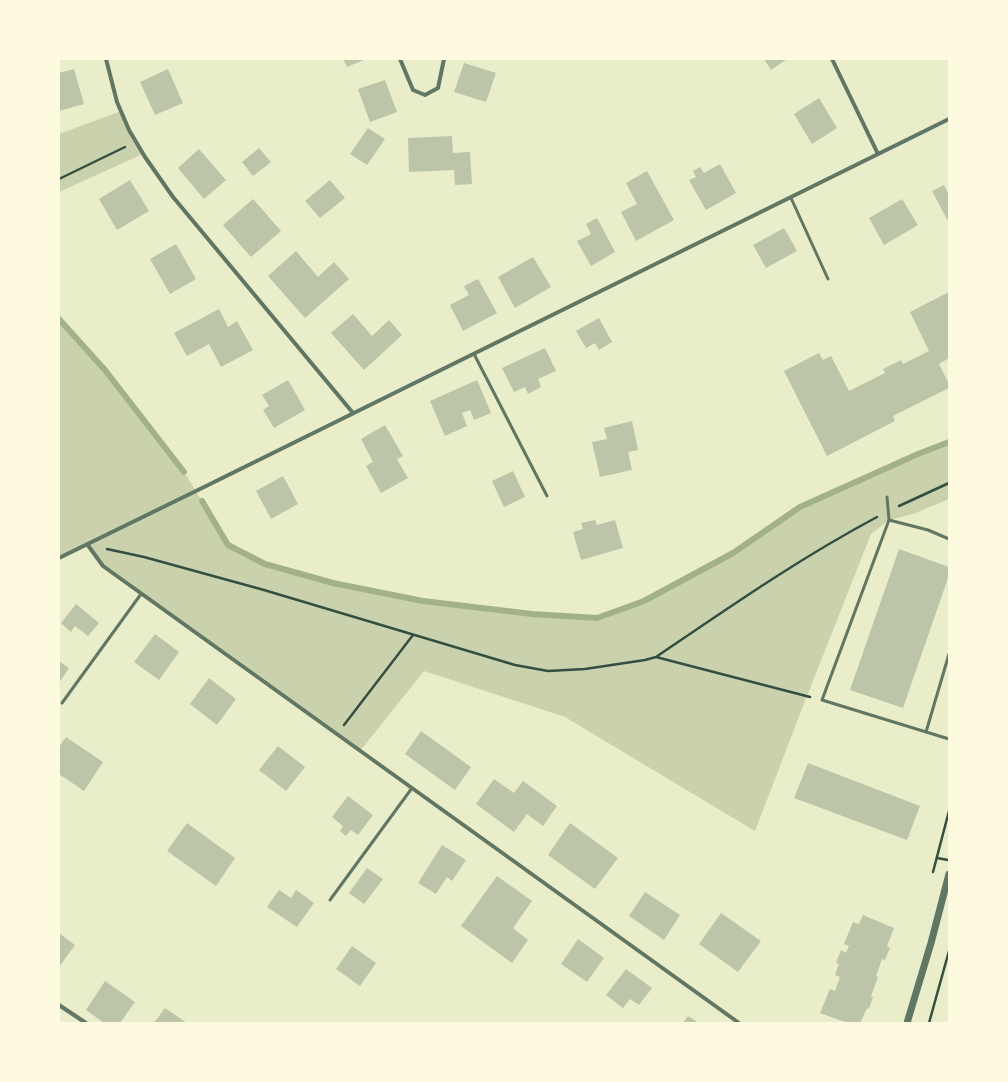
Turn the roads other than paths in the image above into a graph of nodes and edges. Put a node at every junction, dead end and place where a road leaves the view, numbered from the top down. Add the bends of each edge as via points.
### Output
1 (106, 59) edge
2 (400, 59) edge
3 (444, 59) edge
4 (832, 59) edge
5 (949, 119) edge
6 (878, 154) junction
7 (791, 198) junction
8 (828, 279) dead end
9 (474, 354) junction
10 (353, 413) junction
11 (547, 496) dead end
12 (887, 497) dead end
13 (889, 520) junction
14 (949, 539) edge
15 (87, 544) junction
16 (59, 558) edge
17 (141, 594) junction
18 (949, 654) edge
19 (62, 703) dead end
20 (926, 732) junction
21 (949, 739) edge
22 (412, 788) junction
23 (949, 874) edge
24 (330, 900) dead end
25 (59, 1005) edge
26 (86, 1023) edge
27 (739, 1023) edge
28 (907, 1023) edge

1 - 10 street via 117,102 129,130 173,197
2 - 3 street via 413,90 425,95 438,88
4 - 6 street
5 - 6 street
6 - 7 street
7 - 8 lane
7 - 9 street
9 - 10 street
9 - 11 lane
10 - 15 street
12 - 13 lane
13 - 14 lane via 928,530
13 - 20 lane via 822,700
15 - 16 street
15 - 17 street via 103,566
17 - 19 lane
17 - 22 street
18 - 20 lane
20 - 21 lane
22 - 24 lane
22 - 27 street
23 - 28 street
25 - 26 street

